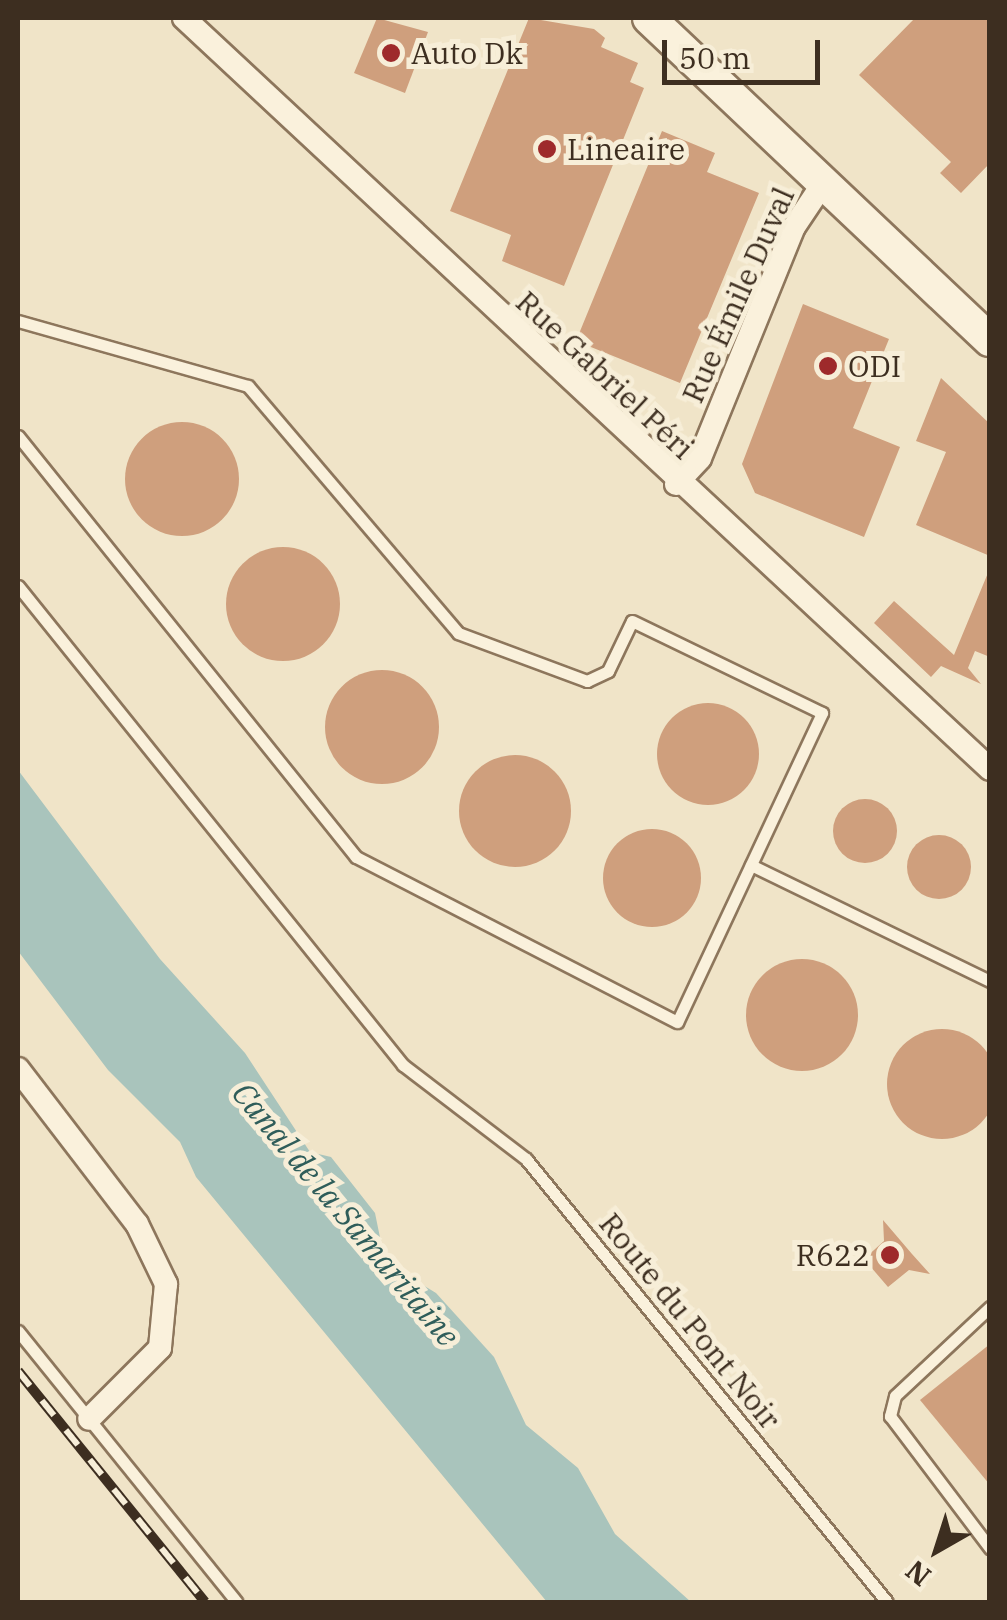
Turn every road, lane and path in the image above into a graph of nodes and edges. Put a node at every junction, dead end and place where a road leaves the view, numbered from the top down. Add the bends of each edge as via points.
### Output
1 (184, 18) edge
2 (649, 18) edge
3 (824, 182) junction
4 (18, 321) edge
5 (990, 340) edge
6 (18, 436) edge
7 (676, 484) junction
8 (18, 586) edge
9 (990, 769) edge
10 (750, 865) junction
11 (990, 981) edge
12 (18, 1068) edge
13 (990, 1307) edge
14 (18, 1331) edge
15 (90, 1420) junction
16 (990, 1548) edge
17 (237, 1602) edge
18 (887, 1602) edge

1 - 7 street, Rue Gabriel Péri
2 - 3 street
3 - 5 street
3 - 7 street, Rue Émile Duval via 794,227 700,458
4 - 10 lane via 248,386 458,633 587,681 608,670 632,621 822,713
6 - 10 lane via 370,868 676,1022
7 - 9 street, Rue Gabriel Péri
8 - 18 lane, Route du Pont Noir via 432,1094 526,1159
10 - 11 lane
12 - 15 street via 136,1224 166,1284 160,1348
13 - 16 lane via 895,1396 890,1416
14 - 15 lane
15 - 17 lane

